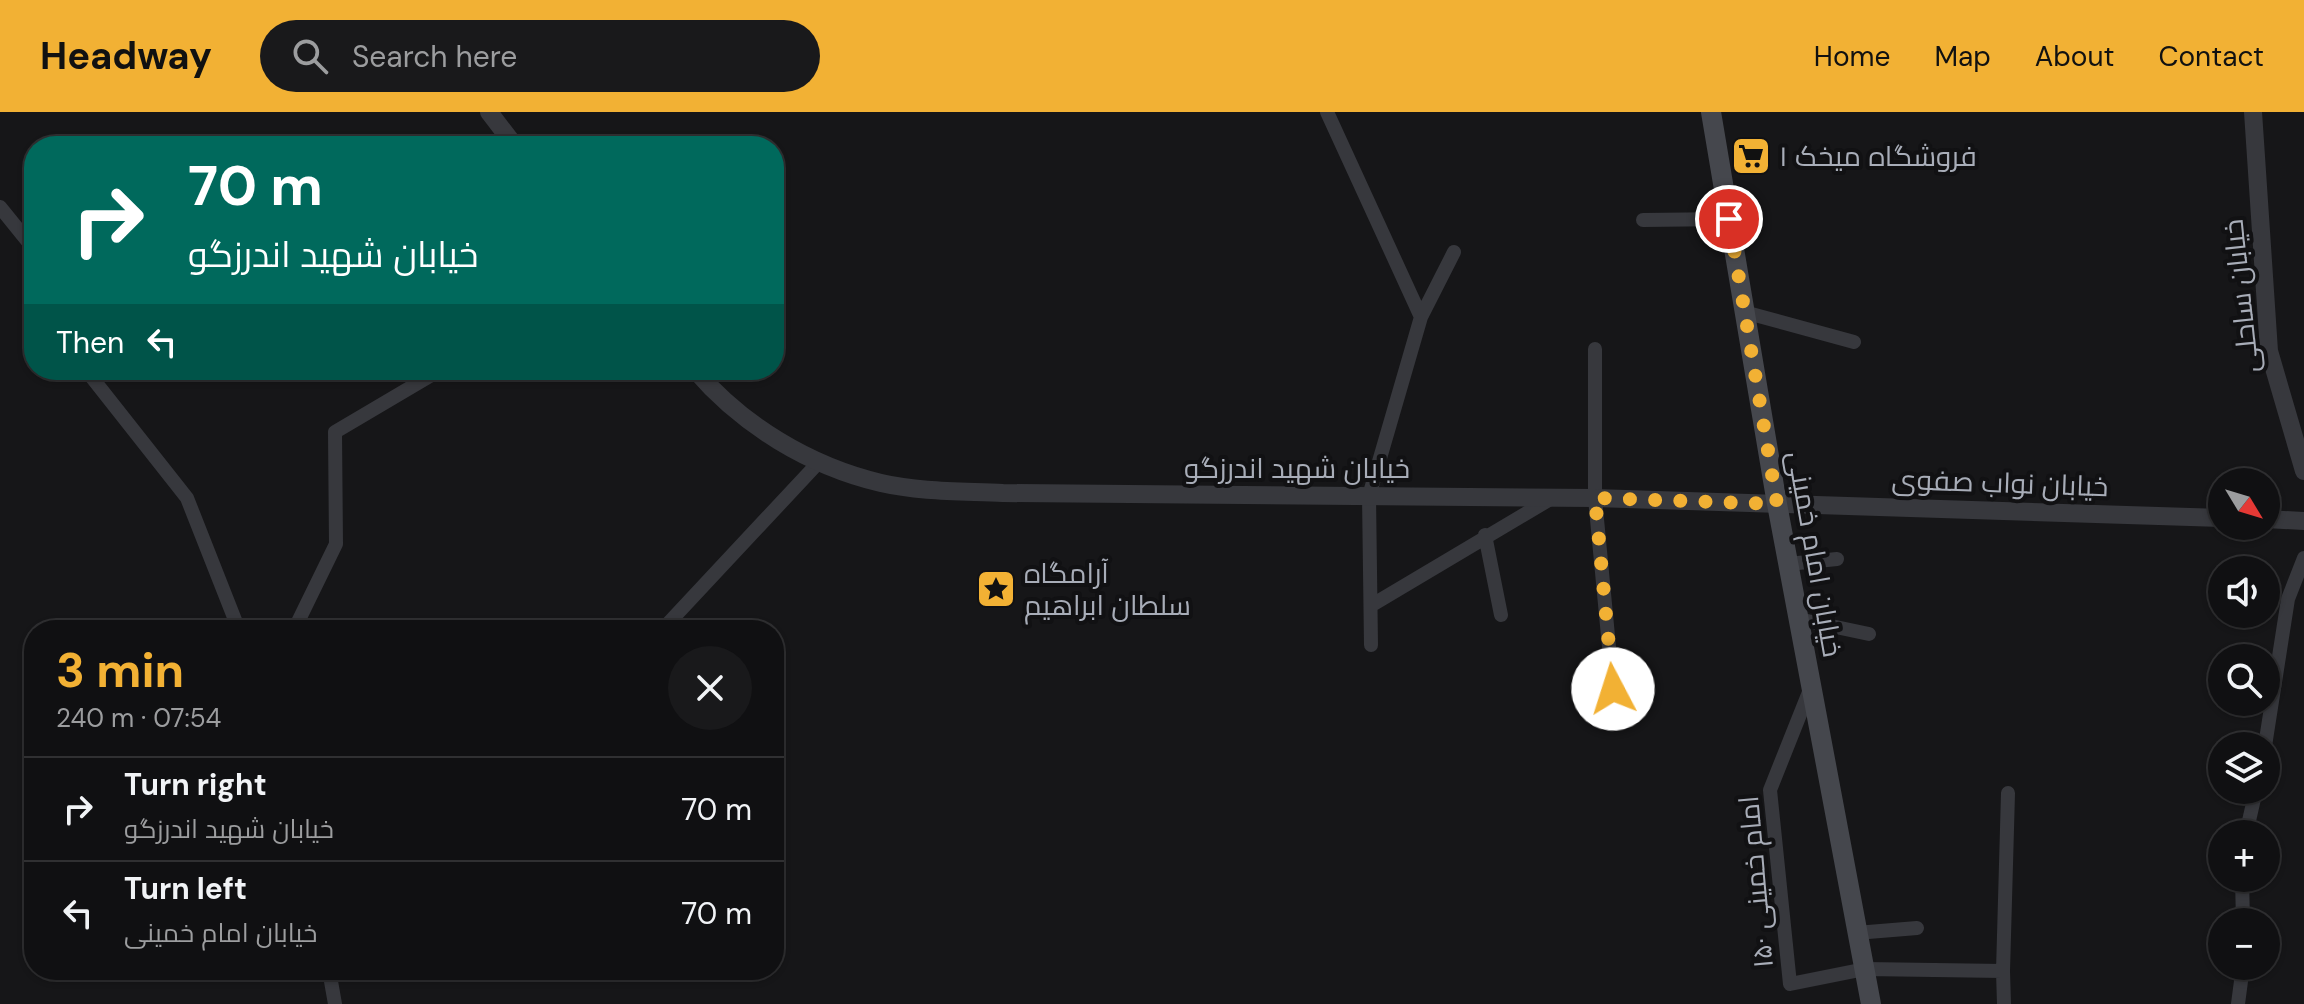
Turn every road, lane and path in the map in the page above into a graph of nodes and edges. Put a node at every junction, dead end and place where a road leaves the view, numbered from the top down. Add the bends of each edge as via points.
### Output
1 (489, 112) edge
2 (1327, 112) edge
3 (1711, 112) edge
4 (2253, 112) edge
5 (507, 136) edge
6 (0, 207) edge
7 (1729, 219) junction
8 (1643, 220) dead end
9 (24, 237) edge
10 (1454, 252) dead end
11 (1744, 312) junction
12 (1421, 317) junction
13 (1854, 342) dead end
14 (1595, 349) dead end
15 (94, 380) edge
16 (423, 380) edge
17 (703, 380) edge
18 (819, 462) junction
19 (2304, 471) edge
20 (1369, 496) junction
21 (1553, 498) junction
22 (1595, 498) junction
23 (1777, 504) junction
24 (2208, 518) edge
25 (2280, 520) edge
26 (2304, 521) edge
27 (1485, 535) junction
28 (2304, 558) edge
29 (1837, 559) dead end
30 (1788, 564) junction
31 (1372, 605) junction
32 (1501, 615) dead end
33 (1798, 619) junction
34 (235, 620) edge
35 (299, 620) edge
36 (671, 620) edge
37 (1869, 634) dead end
38 (1371, 645) dead end
39 (1811, 687) junction
40 (1613, 689) dead end
41 (2267, 732) edge
42 (2008, 793) dead end
43 (1917, 928) dead end
44 (1856, 933) junction
45 (1865, 969) junction
46 (2003, 971) junction
47 (331, 980) edge
48 (2241, 980) edge
49 (335, 1004) edge
50 (1871, 1004) edge
51 (2004, 1004) edge
52 (2238, 1004) edge

1 - 5 street
2 - 12 street
3 - 7 main road, خیابان امام خمینی
4 - 19 street, خیابان ساحلی via 2269,351
6 - 9 street
7 - 8 street
7 - 11 main road, خیابان امام خمینی
10 - 12 street
11 - 13 street
11 - 23 main road, خیابان امام خمینی
12 - 20 street
14 - 22 street
15 - 34 street via 187,498
16 - 35 street via 335,432 336,544
17 - 18 street, خیابان شهید اندرزگو via 720,400 763,431
18 - 20 street, خیابان شهید اندرزگو via 881,483 944,490
18 - 36 street
20 - 21 street, خیابان شهید اندرزگو
20 - 31 street
21 - 22 street, خیابان شهید اندرزگو
21 - 27 street
22 - 23 street, خیابان شهید اندرزگو
22 - 40 street
23 - 24 street, خیابان نواب صفوی
23 - 30 main road, خیابان امام خمینی
25 - 26 street
27 - 31 street
27 - 32 street
28 - 41 street via 2288,599
29 - 30 street
30 - 33 main road, خیابان امام خمینی
31 - 38 street
33 - 37 street
33 - 39 main road, خیابان امام خمینی
39 - 44 main road, خیابان امام خمینی
39 - 45 street, امام خمینی ۱۵۰ via 1770,790 1790,984
42 - 46 street
43 - 44 street
44 - 45 main road, خیابان امام خمینی
45 - 46 street
45 - 50 main road, خیابان امام خمینی
46 - 51 street
47 - 49 street
48 - 52 street

